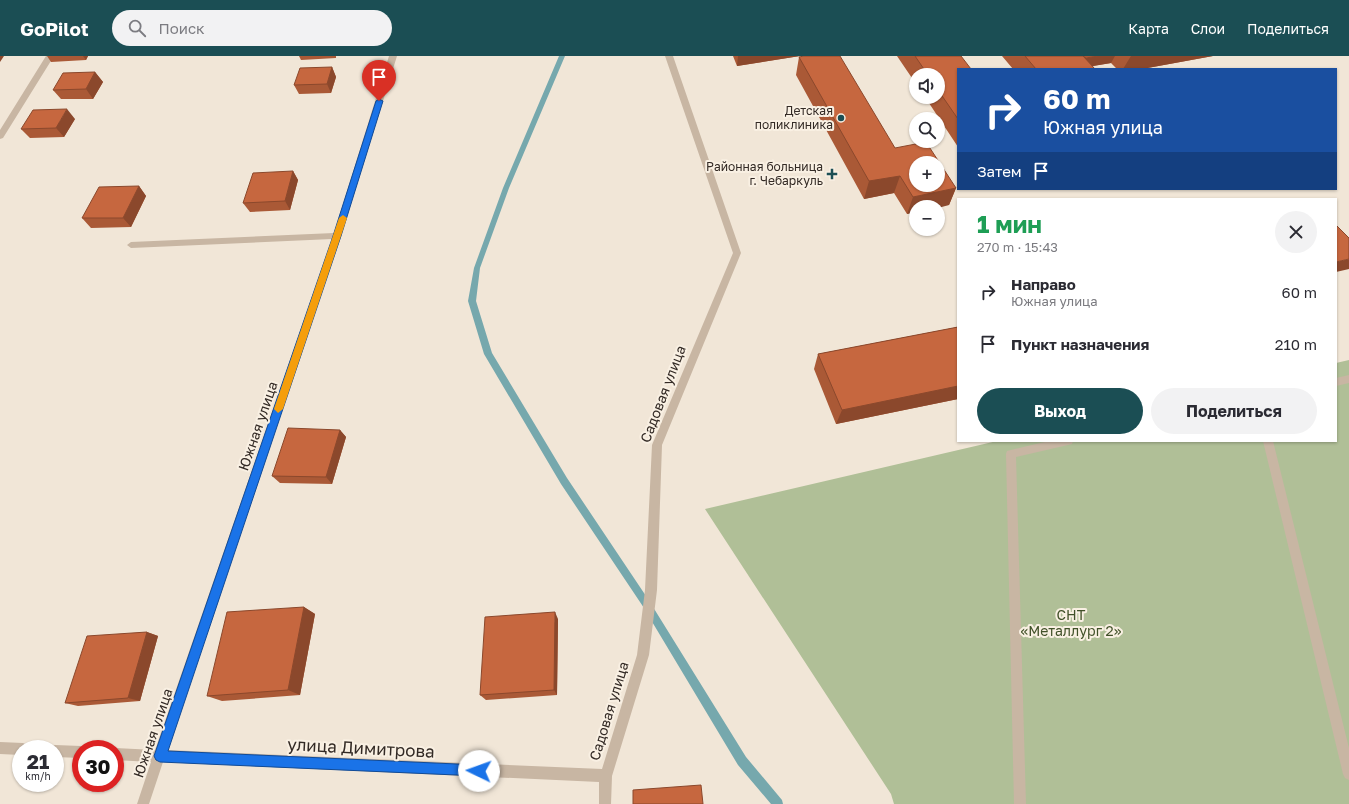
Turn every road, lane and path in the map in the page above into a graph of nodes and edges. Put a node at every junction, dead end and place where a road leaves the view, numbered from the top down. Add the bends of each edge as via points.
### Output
1 (50, 56) edge
2 (393, 56) edge
3 (669, 56) edge
4 (0, 136) edge
5 (337, 236) junction
6 (131, 245) dead end
7 (1349, 379) edge
8 (1337, 382) edge
9 (1064, 442) edge
10 (1268, 442) edge
11 (0, 748) edge
12 (12, 749) edge
13 (124, 754) edge
14 (160, 756) junction
15 (1349, 774) edge
16 (606, 776) junction
17 (143, 804) edge
18 (605, 804) edge
19 (1020, 804) edge

1 - 4 street
2 - 5 street, Южная улица
3 - 16 street, Садовая улица via 737,253 657,446 651,590 643,655
5 - 6 street
5 - 14 street, Южная улица
7 - 8 street
9 - 19 street via 1011,454
10 - 15 street
11 - 12 street
13 - 14 street, улица Димитрова
14 - 16 street, улица Димитрова
14 - 17 street, Южная улица
16 - 18 street, Садовая улица

